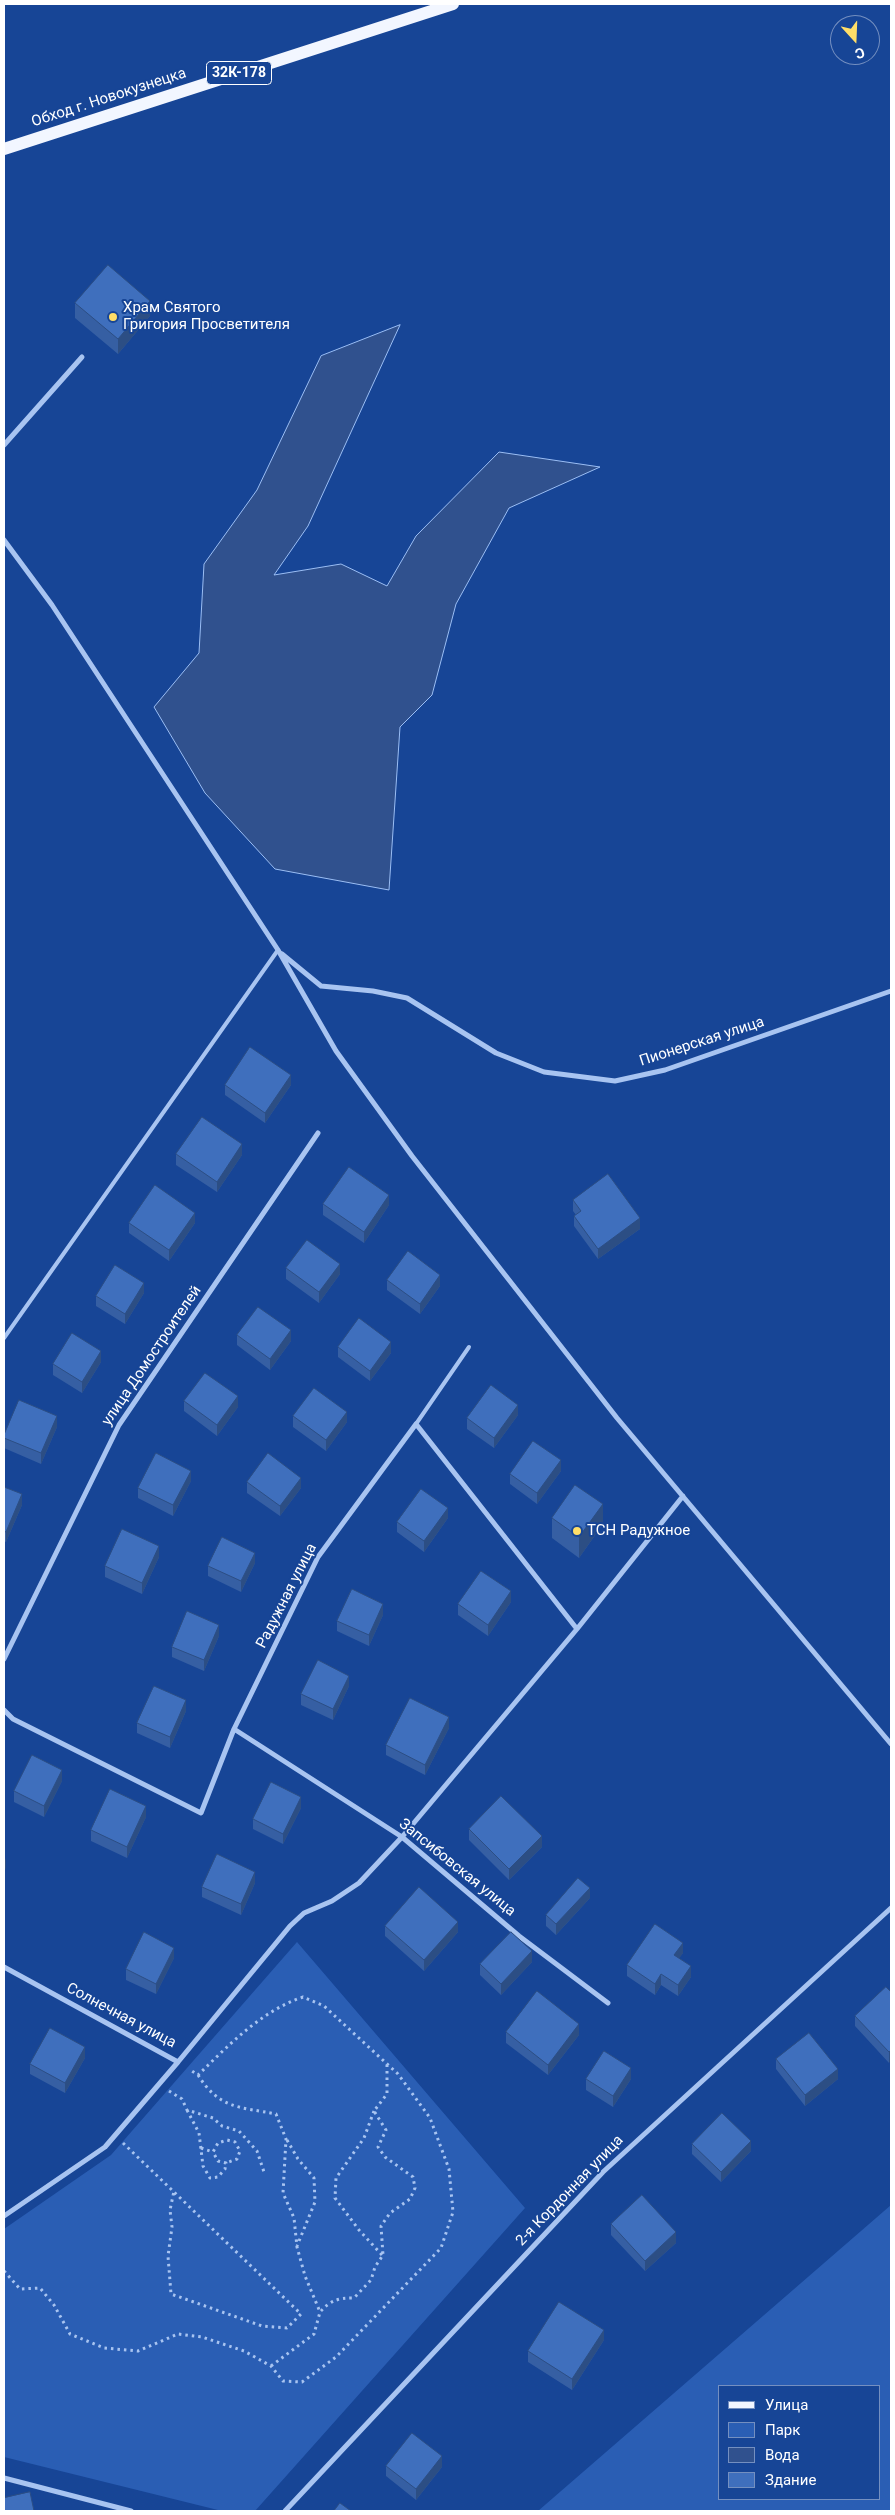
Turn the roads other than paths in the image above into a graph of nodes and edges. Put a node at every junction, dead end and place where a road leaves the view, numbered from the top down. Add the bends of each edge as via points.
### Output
1 (453, 4) edge
2 (26, 142) junction
3 (4, 149) edge
4 (4, 157) edge
5 (82, 357) dead end
6 (4, 445) edge
7 (4, 540) edge
8 (278, 950) junction
9 (891, 991) edge
10 (318, 1133) dead end
11 (4, 1338) edge
12 (470, 1347) dead end
13 (416, 1424) junction
14 (683, 1496) junction
15 (577, 1629) junction
16 (4, 1660) edge
17 (4, 1710) edge
18 (234, 1729) junction
19 (891, 1744) edge
20 (402, 1837) junction
21 (891, 1908) edge
22 (4, 1967) edge
23 (608, 2003) dead end
24 (178, 2062) junction
25 (4, 2216) edge
26 (4, 2478) edge
27 (131, 2511) edge
28 (285, 2511) edge

1 - 2 main road, Обход г. Новокузнецка / 32К-178
2 - 3 main road, Обход г. Новокузнецка / 32К-178
2 - 4 main road
5 - 6 street
7 - 8 street via 52,605
8 - 9 street, Пионерская улица via 321,986 373,990 407,998 496,1054 544,1072 615,1081 665,1070
8 - 11 lane
8 - 14 street via 336,1051 412,1156 617,1418
10 - 16 street, улица Домостроителей via 119,1424
12 - 13 lane
13 - 15 street
13 - 18 street, Радужная улица via 318,1557
14 - 15 street
14 - 19 street
15 - 20 street
17 - 18 street, Радужная улица via 13,1719 201,1814
18 - 20 street, Запсибовская улица
20 - 23 street, Запсибовская улица via 520,1936
20 - 24 street via 359,1883 332,1901 304,1913 290,1926
21 - 28 street, 2-я Кордонная улица via 603,2172
22 - 24 street, Солнечная улица
24 - 25 street, Солнечная улица via 105,2147
26 - 27 street

